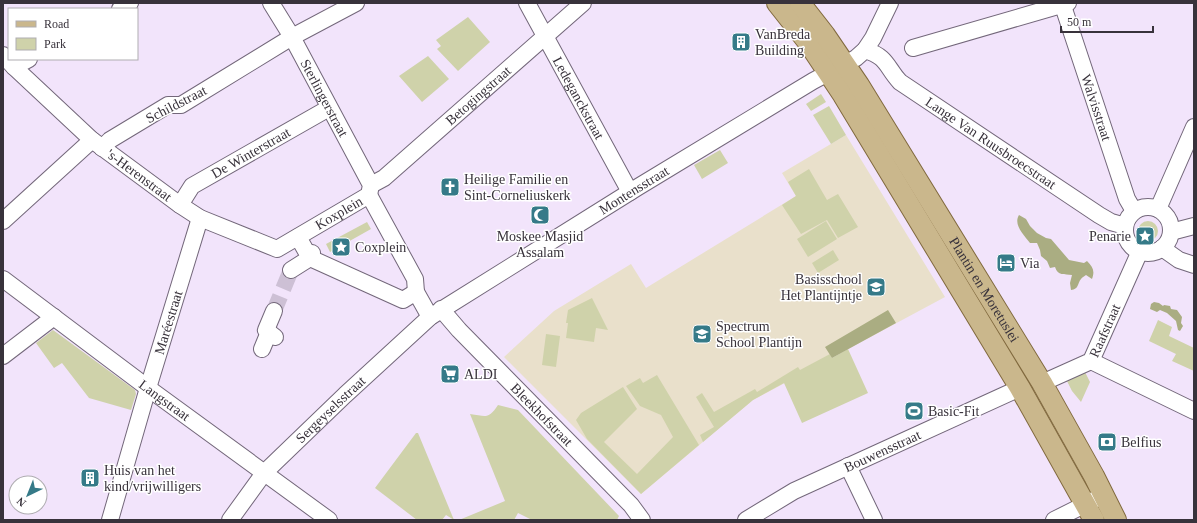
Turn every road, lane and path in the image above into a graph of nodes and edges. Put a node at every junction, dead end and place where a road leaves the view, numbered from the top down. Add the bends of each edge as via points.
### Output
1 (271, 3) edge
2 (356, 3) edge
3 (527, 3) edge
4 (583, 3) edge
5 (777, 3) edge
6 (800, 3) edge
7 (890, 3) edge
8 (1064, 4) edge
9 (545, 36) junction
10 (292, 37) junction
11 (913, 48) dead end
12 (865, 50) junction
13 (3, 55) edge
14 (27, 60) edge
15 (14, 67) junction
16 (837, 68) junction
17 (330, 108) junction
18 (1194, 128) edge
19 (97, 144) junction
20 (370, 190) junction
21 (630, 192) junction
22 (180, 205) junction
23 (1158, 209) junction
24 (1134, 211) junction
25 (200, 218) junction
26 (3, 221) edge
27 (1125, 226) junction
28 (1194, 226) edge
29 (1170, 232) junction
30 (298, 237) junction
31 (1162, 248) junction
32 (1140, 251) junction
33 (311, 255) junction
34 (1194, 265) edge
35 (291, 270) tunnel mouth
36 (3, 279) edge
37 (416, 292) junction
38 (274, 311) tunnel mouth
39 (436, 313) junction
40 (54, 317) junction
41 (262, 349) dead end
42 (3, 356) edge
43 (1091, 361) junction
44 (1042, 383) junction
45 (148, 388) junction
46 (1020, 388) junction
47 (1194, 411) edge
48 (848, 466) junction
49 (264, 473) junction
50 (1104, 495) junction
51 (1090, 512) edge
52 (110, 520) edge
53 (230, 520) edge
54 (329, 520) edge
55 (642, 520) edge
56 (746, 520) edge
57 (874, 520) edge
58 (1054, 520) edge
59 (1116, 520) edge

1 - 10 street, Sterlingerstraat
2 - 10 street, Schildstraat
3 - 9 street, Ledeganckstraat
4 - 9 street, Betogingstraat
5 - 16 main road, Plantin en Moretuslei via 807,41
6 - 16 main road, Plantin en Moretuslei
7 - 12 street
8 - 11 street
8 - 24 street, Walvisstraat via 1127,199
9 - 20 street, Betogingstraat
9 - 21 street, Ledeganckstraat
10 - 17 street, Sterlingerstraat
10 - 19 street, Schildstraat via 181,105 168,105 110,140
12 - 16 street, Montensstraat
12 - 27 street, Lange Van Ruusbroecstraat via 881,57 904,85 1099,215
13 - 15 street, 's-Herenstraat
14 - 15 street
15 - 19 street, 's-Herenstraat
16 - 21 street, Montensstraat
16 - 44 main road, Plantin en Moretuslei via 907,162
16 - 46 main road, Plantin en Moretuslei
17 - 20 street, Sterlingerstraat
17 - 22 street, De Winterstraat via 192,186
18 - 23 street
19 - 22 street, 's-Herenstraat
19 - 26 street, Schildstraat
20 - 30 street, Koxplein
20 - 37 street, Koxplein via 415,279
21 - 39 street, Montensstraat
22 - 25 street, 's-Herenstraat
23 - 24 street via 1146,207
23 - 29 street via 1168,219
24 - 27 street via 1126,220
25 - 30 street, 's-Herenstraat via 277,249
25 - 45 street, Maréestraat
27 - 32 street via 1128,241
28 - 29 street
29 - 31 street
30 - 33 street, Koxplein
31 - 32 street via 1155,252
31 - 34 street via 1179,260
32 - 43 street, Raafstraat
33 - 35 street
33 - 37 street via 403,300
36 - 40 street, Langstraat
37 - 39 street, Koxplein
38 - 41 street
39 - 49 street, Sergeyselsstraat
39 - 55 street, Bleekhofstraat via 459,330 631,505
40 - 42 street
40 - 45 street, Langstraat
43 - 44 street, Raafstraat
43 - 47 street
44 - 50 main road, Plantin en Moretuslei
45 - 49 street, Langstraat
45 - 52 street, Maréestraat
46 - 48 street, Bouwensstraat
46 - 51 main road, Plantin en Moretuslei
48 - 56 street, Bouwensstraat via 794,491
48 - 57 street
49 - 53 street, Sergeyselsstraat
49 - 54 street, Langstraat
50 - 51 street
50 - 59 main road, Plantin en Moretuslei
51 - 58 street

